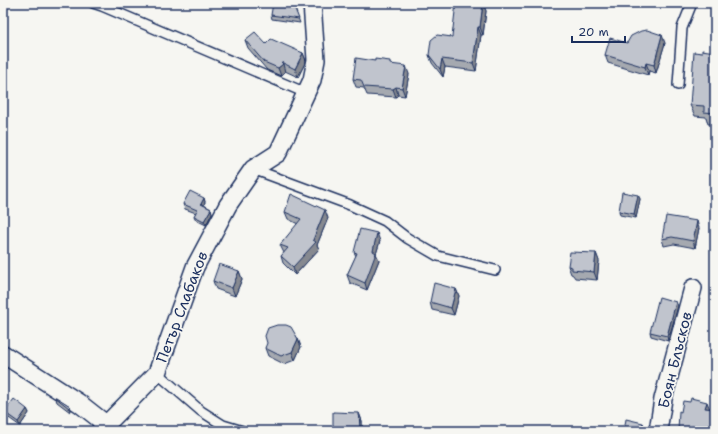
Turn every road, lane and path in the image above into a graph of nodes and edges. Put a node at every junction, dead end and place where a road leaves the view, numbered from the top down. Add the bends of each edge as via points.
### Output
1 (93, 3) edge
2 (312, 3) edge
3 (692, 3) edge
4 (678, 85) dead end
5 (306, 93) junction
6 (253, 169) junction
7 (495, 270) dead end
8 (693, 288) dead end
9 (3, 354) edge
10 (157, 373) junction
11 (103, 428) edge
12 (243, 431) edge
13 (658, 431) edge

1 - 5 lane
2 - 5 street, Петър Слабаков via 316,60
3 - 4 lane via 682,28
5 - 6 street, Петър Слабаков via 278,153
6 - 7 lane via 350,205 385,221 407,238 438,256
6 - 10 street, Петър Слабаков via 228,205 195,267
8 - 13 street, Боян Блъсков via 663,400
9 - 11 street via 79,403
10 - 11 street, Петър Слабаков
10 - 12 lane via 201,411 223,425

